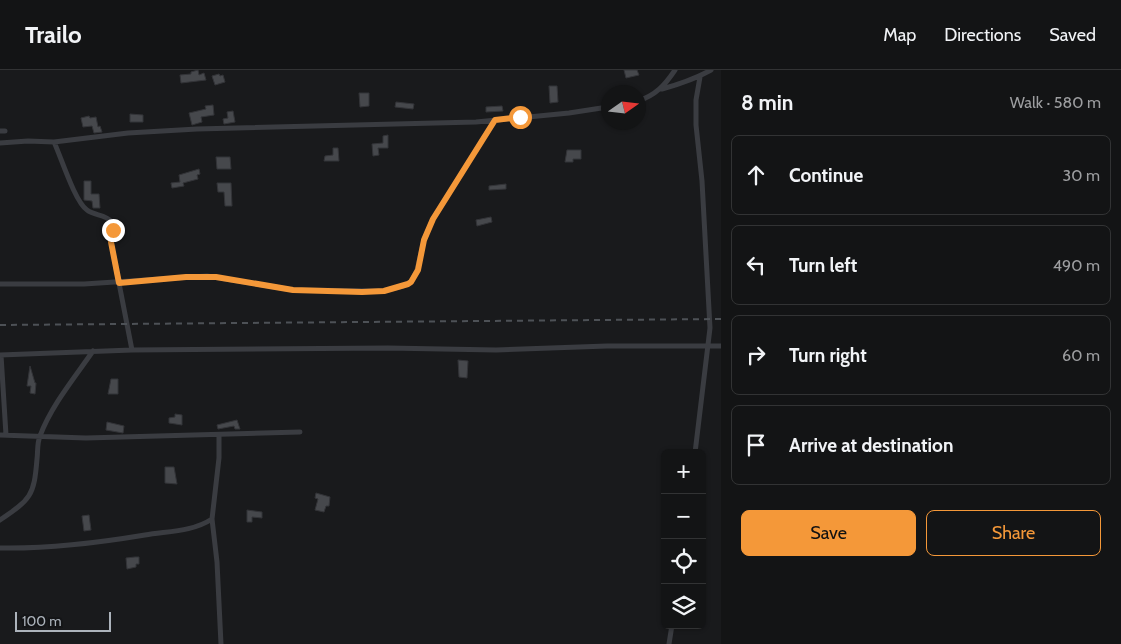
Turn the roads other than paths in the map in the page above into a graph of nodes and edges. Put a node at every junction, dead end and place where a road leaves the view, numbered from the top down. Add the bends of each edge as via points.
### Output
1 (675, 70) edge
2 (711, 70) edge
3 (700, 77) junction
4 (662, 89) junction
5 (646, 98) edge
6 (601, 108) edge
7 (495, 120) junction
8 (54, 142) junction
9 (0, 143) edge
10 (119, 283) junction
11 (0, 284) edge
12 (708, 345) junction
13 (721, 346) edge
14 (132, 350) junction
15 (93, 351) junction
16 (0, 355) edge
17 (300, 432) dead end
18 (0, 435) edge
19 (6, 435) junction
20 (219, 435) junction
21 (39, 437) junction
22 (695, 449) edge
23 (212, 519) junction
24 (0, 520) edge
25 (0, 548) edge
26 (671, 629) edge
27 (221, 644) edge
28 (669, 644) edge

1 - 4 street
2 - 3 street
3 - 4 street
3 - 12 street via 696,125 704,210 710,328
4 - 5 street
6 - 7 street
7 - 8 street via 162,131
7 - 10 street via 433,219 424,240 418,270 408,284 384,291 362,292 293,290 216,277
8 - 9 street
8 - 10 street via 83,206 112,222 111,242
10 - 11 street
10 - 14 street
12 - 13 street
12 - 14 street via 496,350
12 - 22 street
14 - 15 street
15 - 16 street
15 - 21 street via 68,386
16 - 19 street
17 - 20 street
18 - 19 street
19 - 21 street
20 - 21 street
20 - 23 street
21 - 24 street via 33,490 22,504
23 - 25 street via 194,528 122,540
23 - 27 street
26 - 28 street

